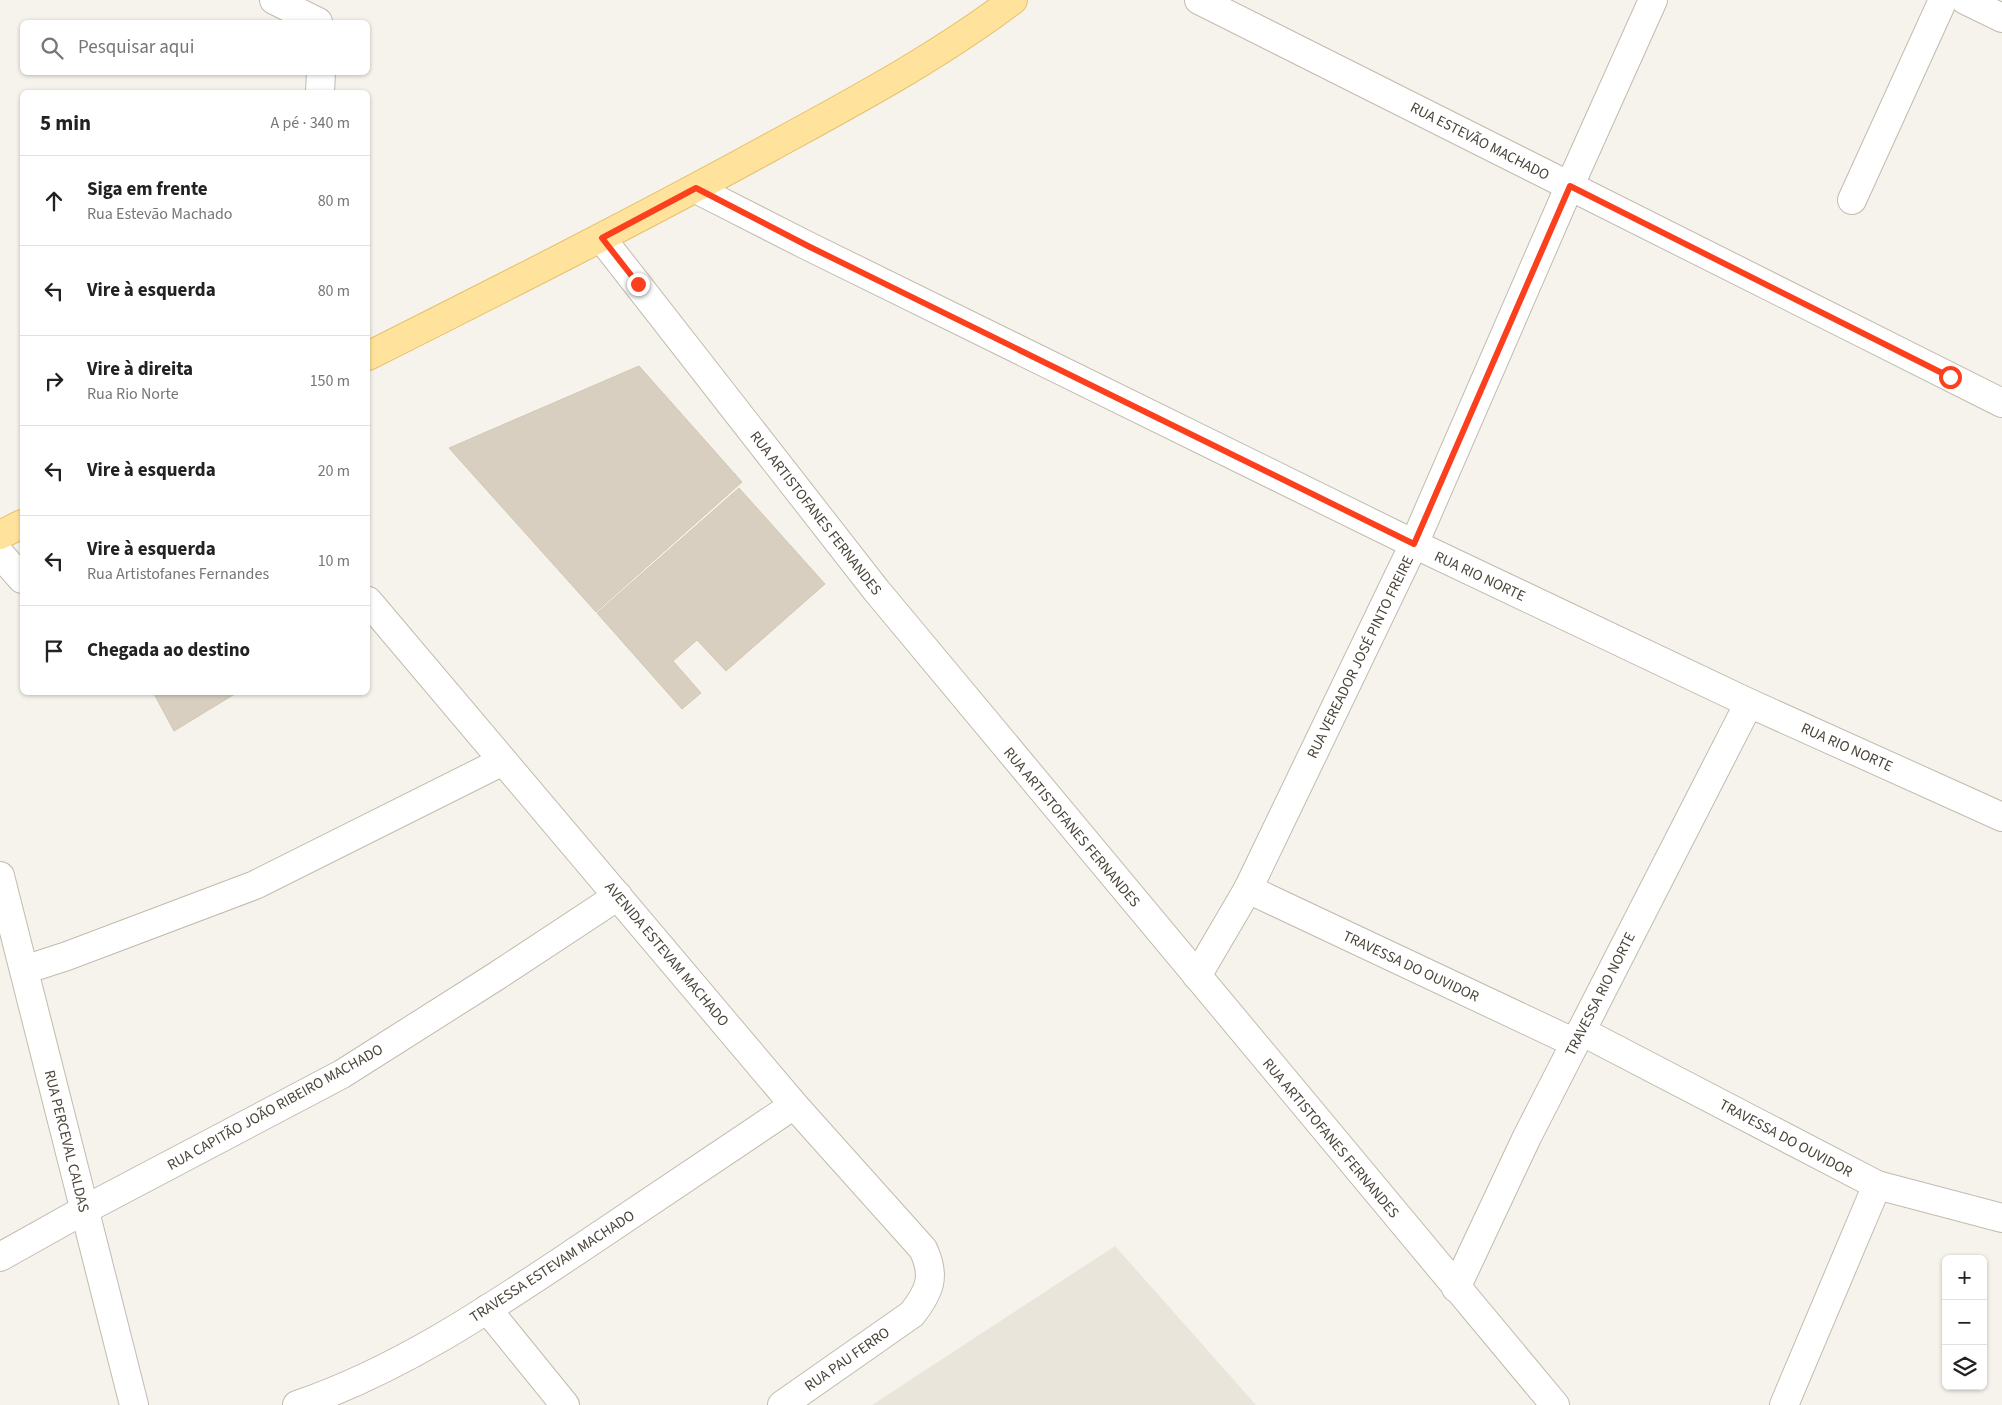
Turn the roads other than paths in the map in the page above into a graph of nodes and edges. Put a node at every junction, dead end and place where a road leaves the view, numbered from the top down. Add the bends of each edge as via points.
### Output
1 (274, 0) edge
2 (325, 0) edge
3 (1013, 0) edge
4 (1199, 0) edge
5 (1653, 0) edge
6 (1943, 0) edge
7 (1965, 0) edge
8 (2002, 18) edge
9 (314, 20) edge
10 (323, 20) edge
11 (321, 75) edge
12 (320, 90) edge
13 (1570, 186) junction
14 (696, 188) junction
15 (1852, 200) dead end
16 (602, 238) junction
17 (370, 355) edge
18 (2002, 403) edge
19 (20, 525) edge
20 (0, 535) edge
21 (1414, 544) junction
22 (0, 554) edge
23 (20, 577) edge
24 (370, 603) edge
25 (1749, 703) junction
26 (503, 761) junction
27 (2002, 817) edge
28 (0, 876) edge
29 (1248, 889) junction
30 (618, 896) junction
31 (24, 970) junction
32 (1197, 976) junction
33 (1578, 1037) junction
34 (794, 1105) junction
35 (1877, 1185) junction
36 (84, 1210) junction
37 (2002, 1218) edge
38 (0, 1257) edge
39 (1456, 1288) junction
40 (487, 1309) junction
41 (912, 1314) joint
42 (134, 1405) edge
43 (297, 1405) edge
44 (565, 1405) edge
45 (782, 1405) edge
46 (1555, 1405) edge
47 (1784, 1405) edge

1 - 9 street
2 - 10 street
3 - 14 main road via 974,30 856,100
4 - 13 street, RUA ESTEVÃO MACHADO
5 - 13 street, RUA VEREADOR JOSÉ PINTO FREIRE
6 - 15 street
7 - 8 street
11 - 12 street
13 - 18 street, RUA ESTEVÃO MACHADO
13 - 21 street, RUA VEREADOR JOSÉ PINTO FREIRE
14 - 16 main road
14 - 21 street, RUA RIO NORTE
16 - 17 main road
16 - 32 street, RUA ARTISTOFANES FERNANDES via 876,590
19 - 20 main road
21 - 25 street, RUA RIO NORTE
21 - 29 street, RUA VEREADOR JOSÉ PINTO FREIRE
22 - 23 street
24 - 26 street, AVENIDA ESTEVAM MACHADO
25 - 27 street, RUA RIO NORTE
25 - 33 street, TRAVESSA RIO NORTE
26 - 30 street, AVENIDA ESTEVAM MACHADO
26 - 31 street via 255,885
28 - 31 street, RUA PERCEVAL CALDAS
29 - 32 street, RUA VEREADOR JOSÉ PINTO FREIRE
29 - 33 street, TRAVESSA DO OUVIDOR
30 - 34 street, AVENIDA ESTEVAM MACHADO
30 - 36 street, RUA CAPITÃO JOÃO RIBEIRO MACHADO via 342,1074
31 - 36 street, RUA PERCEVAL CALDAS
32 - 39 street, RUA ARTISTOFANES FERNANDES
33 - 35 street, TRAVESSA DO OUVIDOR
33 - 39 street, TRAVESSA RIO NORTE
34 - 40 street, TRAVESSA ESTEVAM MACHADO
34 - 41 street, AVENIDA ESTEVAM MACHADO via 923,1249 930,1263 930,1281 924,1298
35 - 37 street, TRAVESSA DO OUVIDOR
35 - 47 street
36 - 38 street, RUA CAPITÃO JOÃO RIBEIRO MACHADO
36 - 42 street, RUA PERCEVAL CALDAS
39 - 46 street, RUA ARTISTOFANES FERNANDES
40 - 43 street, TRAVESSA ESTEVAM MACHADO via 404,1359
40 - 44 street
41 - 45 street, RUA PAU FERRO

